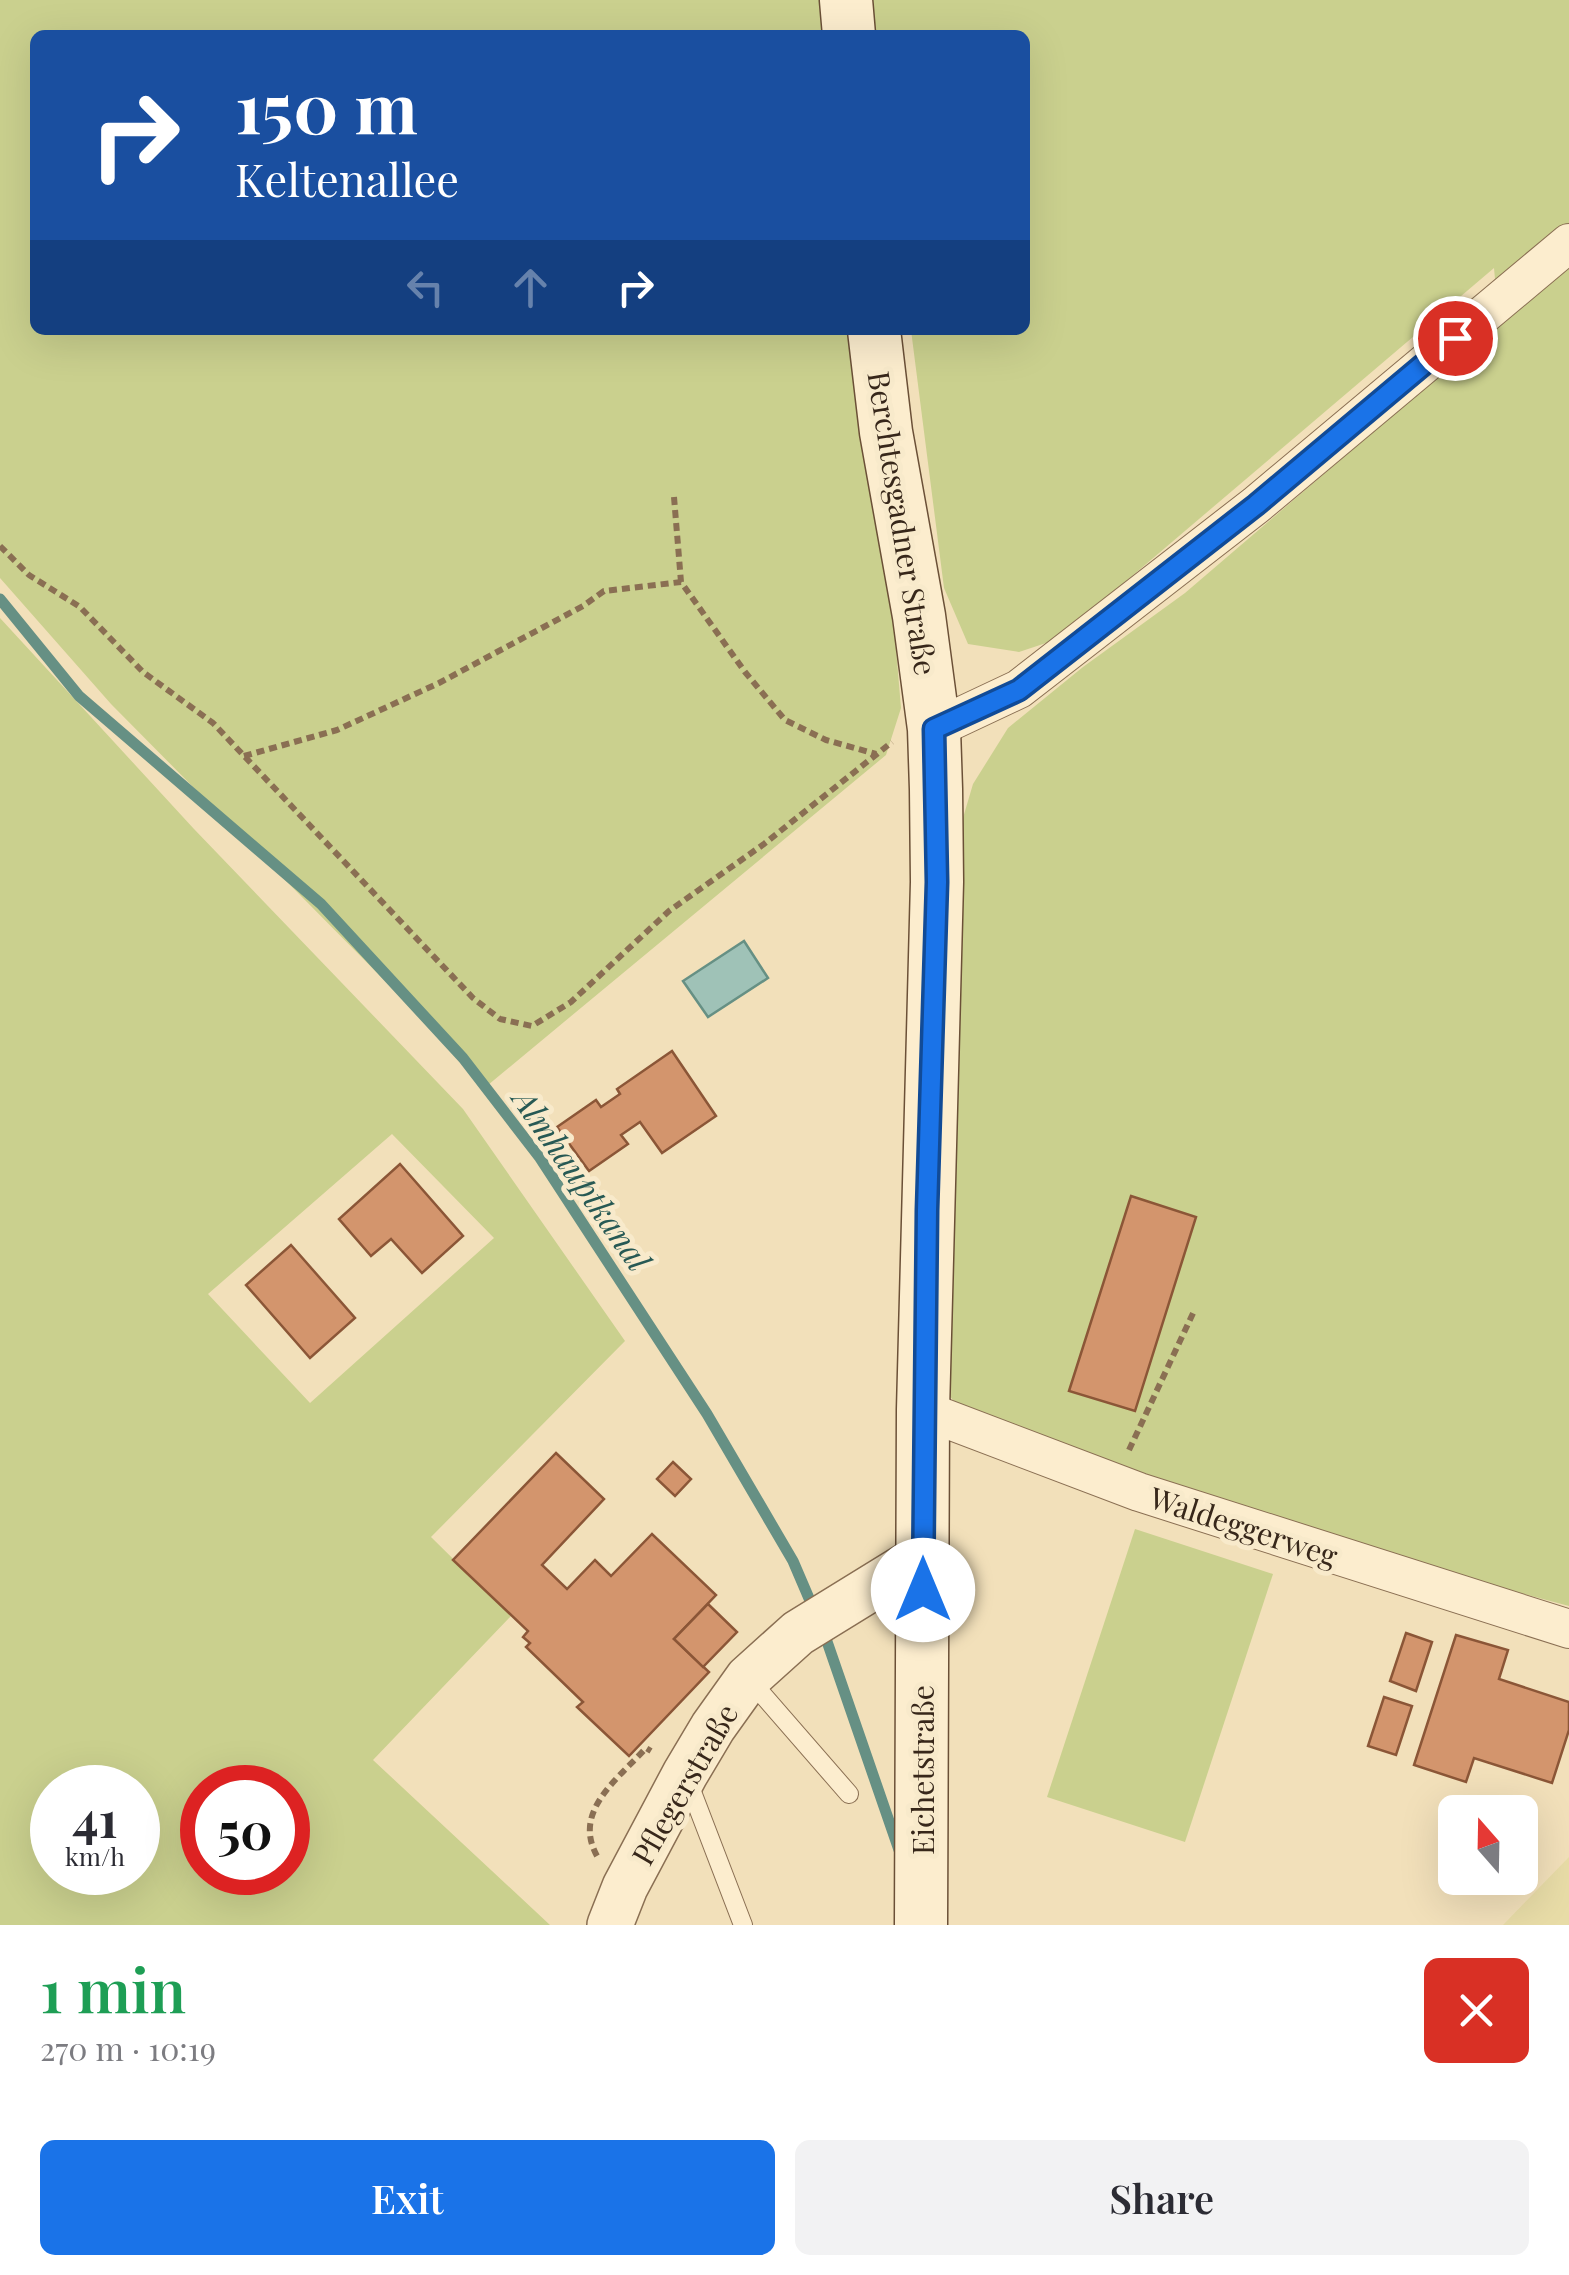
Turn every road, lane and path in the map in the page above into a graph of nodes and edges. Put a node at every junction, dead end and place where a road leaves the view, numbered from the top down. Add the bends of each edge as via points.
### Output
1 (846, 0) edge
2 (849, 30) edge
3 (1569, 243) edge
4 (875, 335) edge
5 (674, 497) dead end
6 (0, 546) edge
7 (681, 582) junction
8 (915, 734) junction
9 (877, 755) junction
10 (244, 756) junction
11 (1195, 1309) dead end
12 (923, 1410) junction
13 (1115, 1483) junction
14 (923, 1556) junction
15 (1569, 1629) edge
16 (748, 1678) junction
17 (685, 1774) junction
18 (849, 1794) dead end
19 (610, 1925) edge
20 (743, 1925) edge
21 (921, 1925) edge

1 - 2 main road
3 - 8 street via 1256,505 1019,690
4 - 8 main road, Berchtesgadner Straße via 919,616
5 - 7 path
6 - 10 path via 29,575 80,608 143,672 213,723
7 - 9 path via 786,720
7 - 10 path via 604,591 439,683 337,730
8 - 9 path
8 - 12 main road, Berchtesgadner Straße via 937,882
9 - 10 path via 670,911 571,1002 532,1026 500,1019 472,998
11 - 13 path
12 - 13 street, Waldeggerweg
12 - 14 main road, Berchtesgadner Straße
13 - 15 street, Waldeggerweg
14 - 16 street, Pflegerstraße via 817,1622
14 - 21 main road, Eichetstraße
16 - 17 street, Pflegerstraße
16 - 18 lane
17 - 19 street, Pflegerstraße
17 - 20 lane

